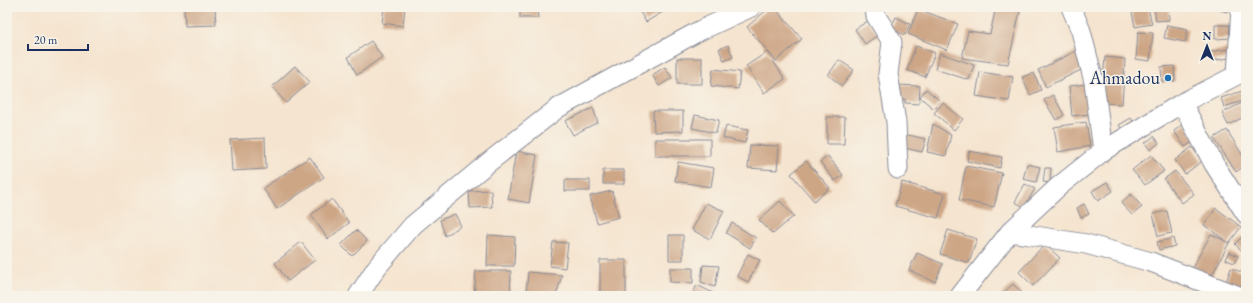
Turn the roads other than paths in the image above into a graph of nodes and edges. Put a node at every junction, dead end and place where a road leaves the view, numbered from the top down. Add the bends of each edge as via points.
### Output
1 (751, 7) edge
2 (874, 7) edge
3 (1071, 7) edge
4 (1241, 7) edge
5 (1241, 74) edge
6 (1182, 103) junction
7 (1103, 151) junction
8 (898, 169) dead end
9 (1246, 214) edge
10 (1010, 232) junction
11 (358, 296) edge
12 (960, 296) edge
13 (1239, 296) edge

1 - 11 street via 699,31 558,108 413,225 377,267
2 - 8 street via 876,16 892,42 888,74 896,122
3 - 7 street via 1094,82
4 - 5 street
5 - 6 street
6 - 7 street
6 - 9 street via 1214,164
7 - 10 street via 1058,187
10 - 12 street
10 - 13 street via 1086,244 1151,262

